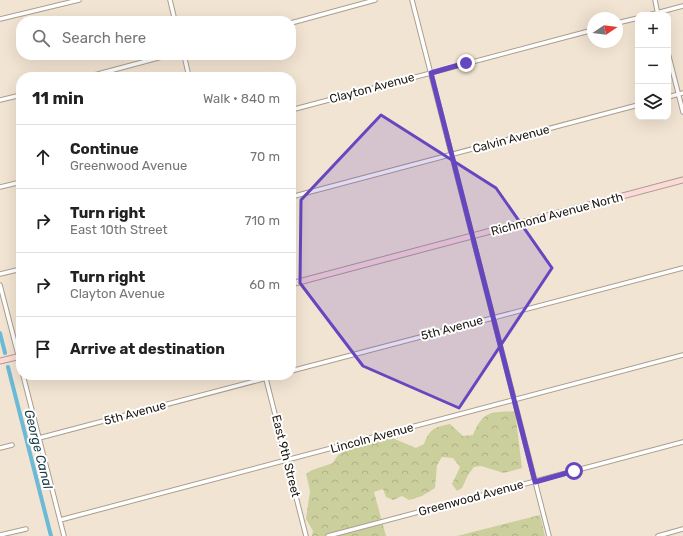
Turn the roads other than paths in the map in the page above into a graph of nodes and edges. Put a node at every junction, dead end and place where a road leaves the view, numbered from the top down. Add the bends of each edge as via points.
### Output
1 (78, 0) edge
2 (170, 0) edge
3 (375, 0) edge
4 (412, 0) edge
5 (655, 0) edge
6 (683, 6) edge
7 (658, 12) edge
8 (664, 12) edge
9 (174, 16) edge
10 (0, 19) edge
11 (635, 19) edge
12 (296, 22) edge
13 (623, 22) edge
14 (587, 32) edge
15 (150, 60) edge
16 (185, 60) edge
17 (671, 62) edge
18 (106, 72) edge
19 (189, 72) edge
20 (431, 73) junction
21 (681, 94) edge
22 (16, 96) edge
23 (671, 96) edge
24 (0, 100) edge
25 (635, 106) edge
26 (296, 109) edge
27 (683, 112) edge
28 (452, 154) junction
29 (683, 180) edge
30 (16, 183) edge
31 (0, 187) edge
32 (296, 196) edge
33 (472, 236) junction
34 (683, 268) edge
35 (16, 269) edge
36 (0, 274) edge
37 (296, 283) edge
38 (0, 285) edge
39 (493, 318) junction
40 (16, 342) edge
41 (683, 355) edge
42 (16, 357) edge
43 (0, 361) edge
44 (296, 371) edge
45 (24, 380) edge
46 (255, 380) edge
47 (267, 380) edge
48 (514, 400) junction
49 (39, 438) junction
50 (683, 442) edge
51 (12, 445) dead end
52 (0, 448) edge
53 (287, 460) junction
54 (535, 482) junction
55 (60, 520) junction
56 (26, 529) dead end
57 (683, 529) edge
58 (0, 535) edge
59 (64, 536) edge
60 (306, 536) edge
61 (328, 536) edge
62 (549, 536) edge
63 (658, 536) edge

1 - 10 street
2 - 9 street
3 - 12 street
4 - 20 street
5 - 7 street
6 - 8 street
11 - 13 street
14 - 20 street, Clayton Avenue
15 - 18 street
16 - 19 street
17 - 21 street
20 - 26 street, Clayton Avenue
20 - 28 street
21 - 23 street
21 - 27 street
22 - 24 street
25 - 28 street, Calvin Avenue
28 - 32 street, Calvin Avenue
28 - 33 street
29 - 33 street, Richmond Avenue North
30 - 31 street
33 - 37 street, Richmond Avenue North
33 - 39 street
34 - 39 street, 5th Avenue
35 - 36 street
38 - 40 street
39 - 44 street, 5th Avenue
39 - 48 street
41 - 48 street, Lincoln Avenue
42 - 43 street
45 - 49 street
46 - 49 street, 5th Avenue
47 - 53 street, East 9th Street
48 - 53 street, Lincoln Avenue
48 - 54 street
49 - 55 street
50 - 54 street, Greenwood Avenue
51 - 52 street
53 - 55 street, Lincoln Avenue
53 - 60 street, East 9th Street
54 - 61 street, Greenwood Avenue
54 - 62 street
55 - 59 street
56 - 58 street
57 - 63 street

